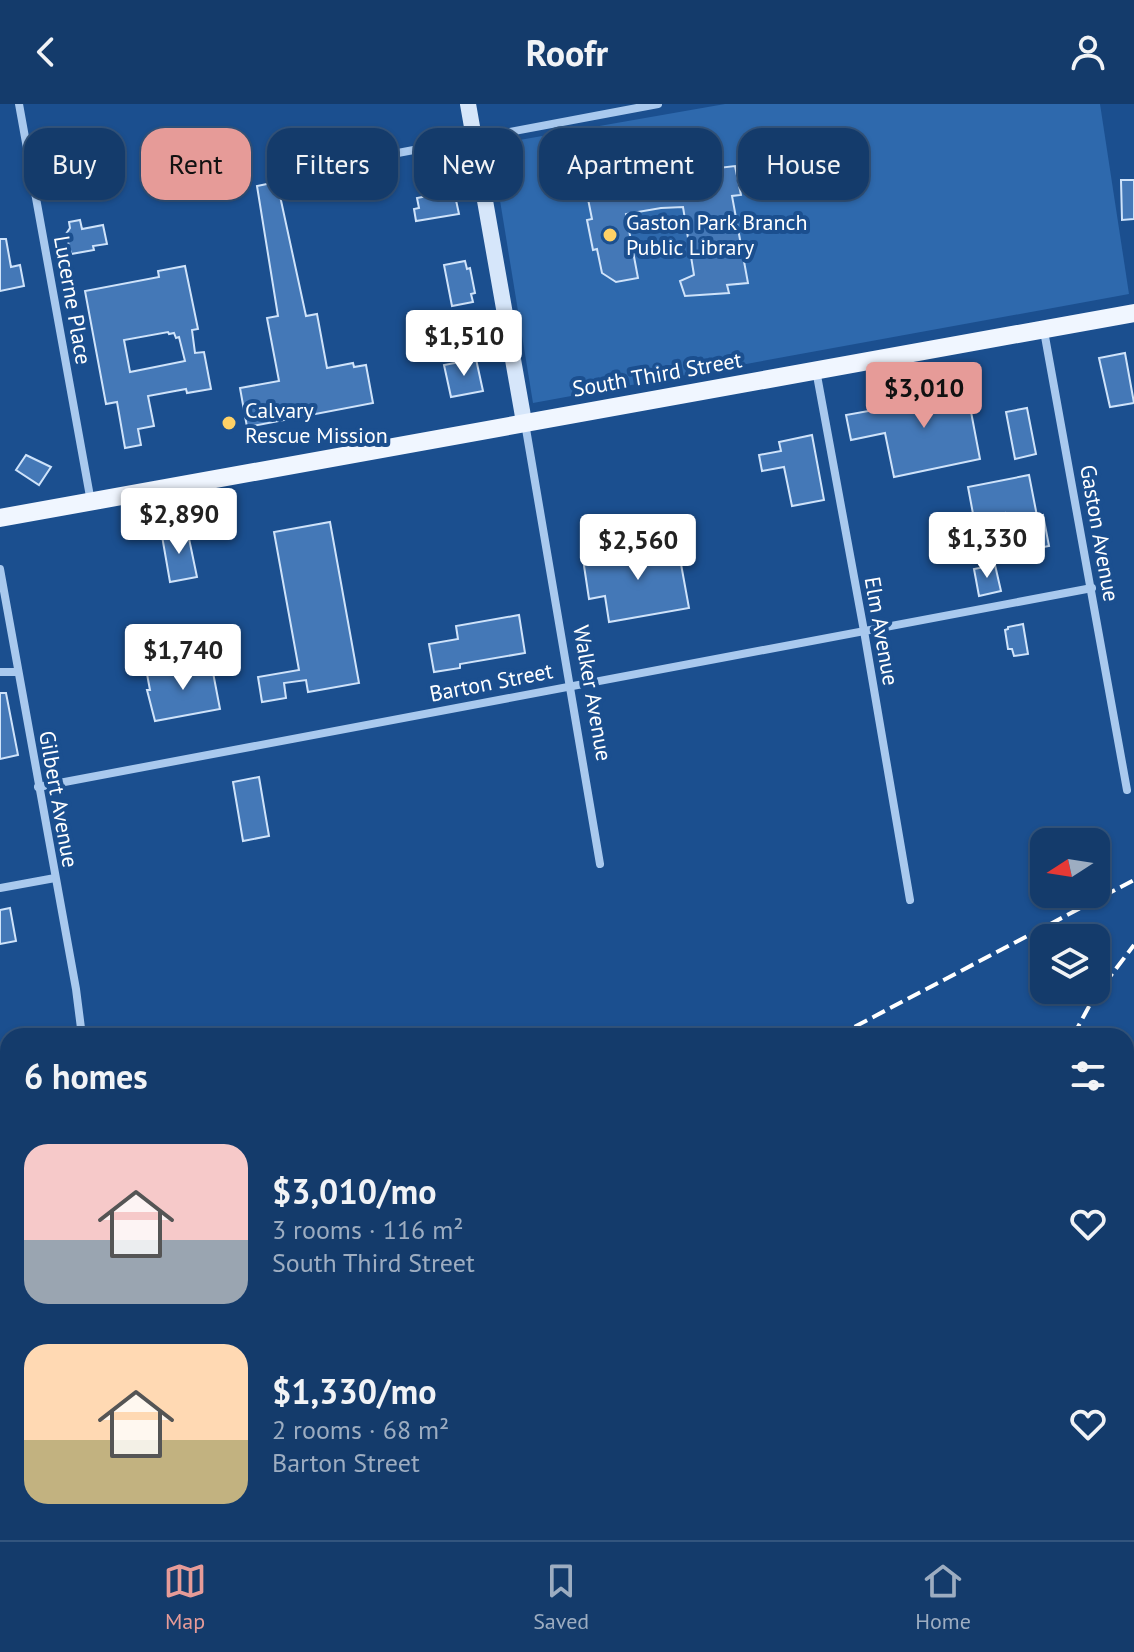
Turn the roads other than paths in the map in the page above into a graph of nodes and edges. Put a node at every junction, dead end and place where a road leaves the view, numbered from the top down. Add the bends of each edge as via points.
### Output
1 (19, 104) edge
2 (468, 104) edge
3 (658, 104) edge
4 (472, 128) edge
5 (523, 130) edge
6 (485, 200) edge
7 (1134, 313) edge
8 (1044, 330) junction
9 (816, 370) junction
10 (524, 422) junction
11 (91, 503) junction
12 (0, 518) edge
13 (0, 569) edge
14 (1092, 588) junction
15 (864, 631) junction
16 (0, 672) edge
17 (17, 672) junction
18 (569, 686) junction
19 (38, 787) junction
20 (1127, 790) dead end
21 (600, 864) dead end
22 (55, 878) junction
23 (0, 888) edge
24 (910, 900) dead end
25 (81, 1028) edge

1 - 11 street, Lucerne Place
2 - 4 street, Walker Avenue
3 - 5 street
6 - 10 street, Walker Avenue
7 - 8 main road, South Third Street
8 - 9 main road, South Third Street
8 - 14 street, Gaston Avenue
9 - 10 main road, South Third Street
9 - 15 street, Elm Avenue
10 - 11 main road, South Third Street
10 - 18 street, Walker Avenue
11 - 12 main road, South Third Street
13 - 17 street, Gilbert Avenue
14 - 15 street, Barton Street
14 - 20 street, Gaston Avenue
15 - 18 street, Barton Street
15 - 24 street, Elm Avenue
16 - 17 street
17 - 19 street, Gilbert Avenue
18 - 19 street, Barton Street
18 - 21 street, Walker Avenue
19 - 22 street, Gilbert Avenue
22 - 23 street
22 - 25 street, Gilbert Avenue

